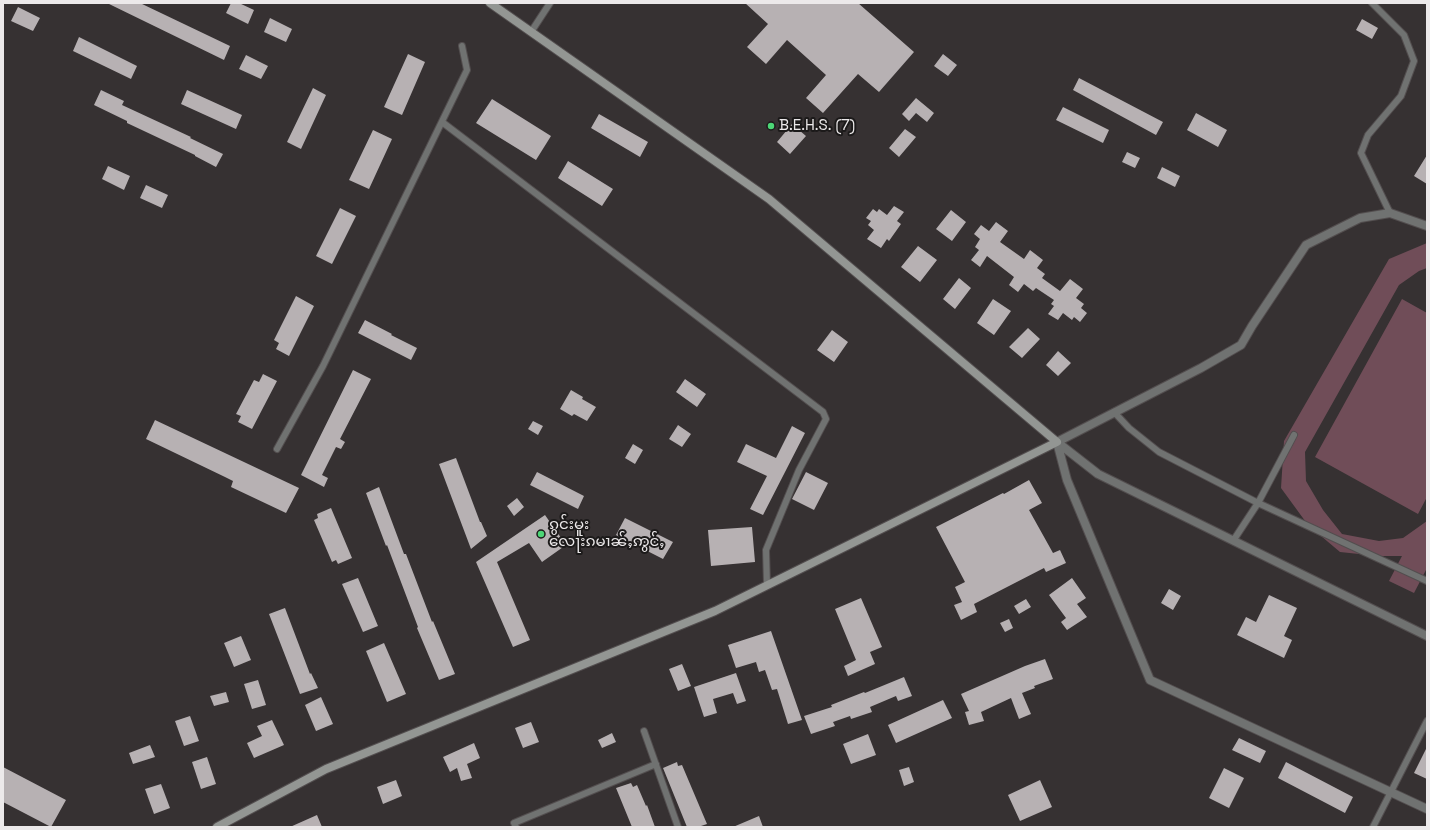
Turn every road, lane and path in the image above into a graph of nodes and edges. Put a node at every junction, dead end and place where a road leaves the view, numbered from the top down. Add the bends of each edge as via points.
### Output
1 (490, 3) edge
2 (550, 3) edge
3 (1372, 3) edge
4 (531, 32) junction
5 (462, 46) dead end
6 (442, 122) junction
7 (1390, 212) junction
8 (1427, 226) edge
9 (1114, 412) junction
10 (1294, 434) dead end
11 (1057, 442) junction
12 (277, 449) dead end
13 (1258, 503) junction
14 (1233, 541) junction
15 (1427, 580) edge
16 (767, 585) junction
17 (1427, 636) edge
18 (1427, 721) edge
19 (644, 731) dead end
20 (656, 764) junction
21 (1391, 792) junction
22 (1427, 809) edge
23 (216, 827) edge
24 (516, 827) edge
25 (678, 827) edge
26 (1373, 827) edge

1 - 4 street
2 - 4 lane
3 - 7 lane via 1404,35 1414,61 1400,96 1368,134 1360,153
4 - 11 street via 768,199
5 - 6 lane via 467,70
6 - 12 lane via 323,366
6 - 16 lane via 823,412 826,419 798,470 766,550
7 - 8 street
7 - 9 street via 1360,218 1306,245 1241,345
9 - 11 street
9 - 13 lane via 1159,452
10 - 13 lane
11 - 14 street via 1098,474
11 - 16 street
11 - 21 street via 1067,480 1150,680
13 - 14 lane
13 - 15 lane
14 - 17 street
16 - 23 street via 715,611 326,769
18 - 21 lane
19 - 20 lane
20 - 24 lane via 514,823
20 - 25 lane
21 - 22 street
21 - 26 lane

